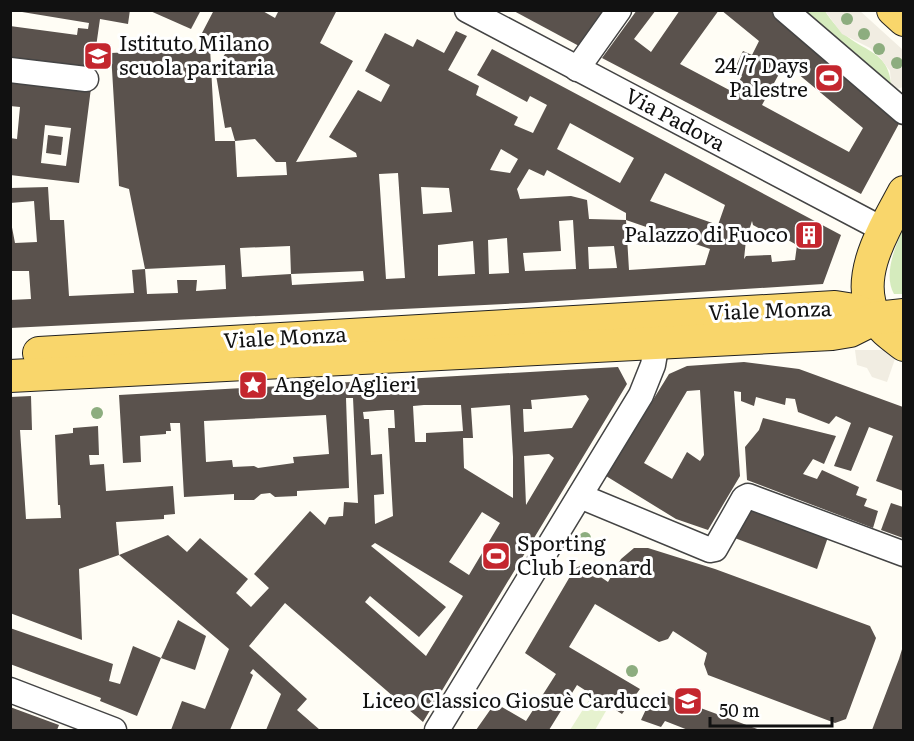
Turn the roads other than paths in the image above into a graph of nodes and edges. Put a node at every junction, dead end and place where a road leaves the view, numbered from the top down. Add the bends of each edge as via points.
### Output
1 (467, 10) edge
2 (619, 10) edge
3 (785, 10) edge
4 (893, 10) edge
5 (903, 20) edge
6 (577, 69) junction
7 (10, 70) edge
8 (86, 79) dead end
9 (903, 112) edge
10 (903, 192) edge
11 (884, 230) junction
12 (868, 282) junction
13 (839, 308) junction
14 (890, 317) edge
15 (747, 325) junction
16 (657, 342) junction
17 (903, 345) edge
18 (10, 354) edge
19 (10, 376) edge
20 (580, 496) junction
21 (903, 554) edge
22 (10, 690) edge
23 (75, 723) edge
24 (114, 730) edge
25 (437, 730) edge

1 - 6 street, Via Padova
2 - 6 street
3 - 9 street
4 - 5 main road
6 - 11 street, Via Padova
7 - 8 street
10 - 11 main road
11 - 12 main road
12 - 13 main road
12 - 14 main road
13 - 14 main road, Viale Monza
13 - 15 main road, Viale Monza
14 - 15 main road, Viale Monza via 845,333
14 - 17 main road
15 - 16 main road, Viale Monza
15 - 18 main road, Viale Monza
16 - 19 main road, Viale Monza
16 - 20 street via 641,395
20 - 21 street via 710,550 715,549 748,496
20 - 25 street
22 - 23 street
23 - 24 street

